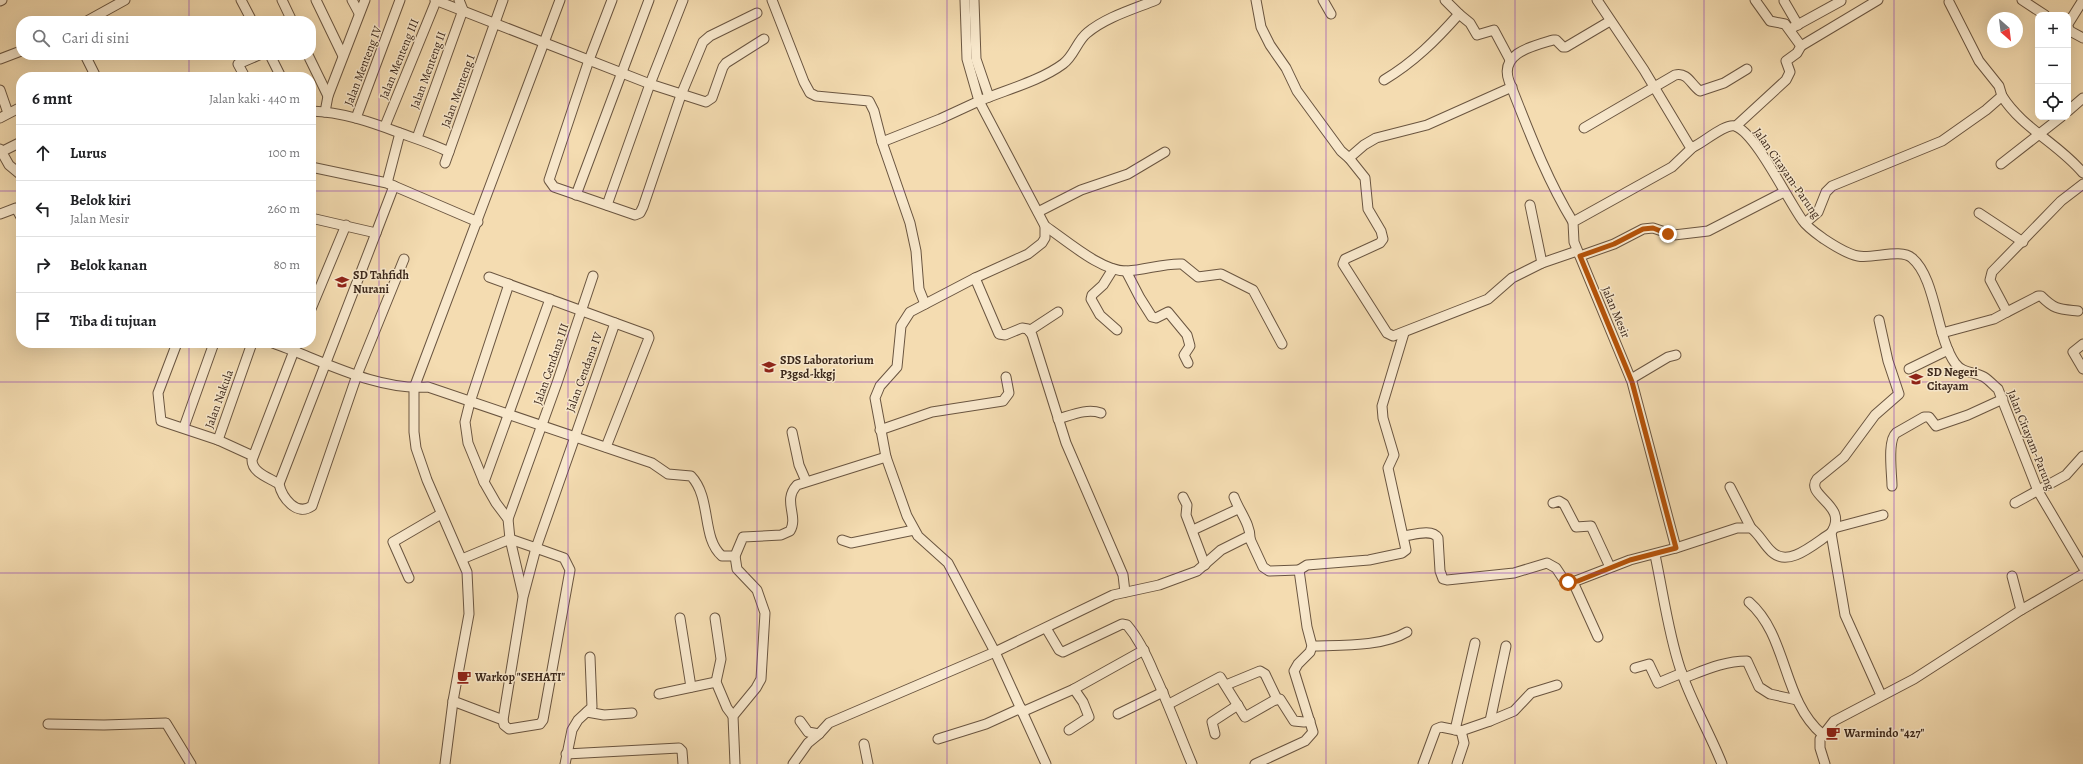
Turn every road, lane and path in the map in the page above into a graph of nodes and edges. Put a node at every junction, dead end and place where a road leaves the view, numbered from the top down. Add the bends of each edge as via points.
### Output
1 (124, 0) edge
2 (241, 0) edge
3 (282, 0) edge
4 (316, 0) edge
5 (352, 0) edge
6 (365, 0) edge
7 (400, 0) edge
8 (435, 0) edge
9 (459, 0) edge
10 (503, 0) edge
11 (560, 0) edge
12 (612, 0) edge
13 (649, 0) edge
14 (683, 0) edge
15 (772, 0) edge
16 (965, 0) edge
17 (974, 0) edge
18 (1156, 0) edge
19 (1256, 0) edge
20 (1323, 0) edge
21 (1445, 0) edge
22 (1597, 0) edge
23 (1755, 0) edge
24 (1841, 0) edge
25 (1878, 0) edge
26 (2022, 0) edge
27 (1784, 1) dead end
28 (2080, 1) edge
29 (1948, 2) dead end
30 (1142, 3) edge
31 (1825, 4) edge
32 (463, 10) junction
33 (2040, 12) edge
34 (359, 13) junction
35 (757, 13) dead end
36 (1331, 14) dead end
37 (1459, 14) junction
38 (96, 16) edge
39 (249, 16) edge
40 (290, 16) edge
41 (2071, 18) edge
42 (1610, 21) junction
43 (494, 26) junction
44 (1794, 27) junction
45 (2071, 30) edge
46 (2083, 38) edge
47 (764, 40) dead end
48 (544, 43) junction
49 (1801, 46) junction
50 (16, 53) edge
51 (343, 56) junction
52 (0, 59) edge
53 (88, 60) edge
54 (247, 60) edge
55 (272, 60) edge
56 (310, 60) edge
57 (589, 60) junction
58 (1510, 60) junction
59 (1747, 69) dead end
60 (93, 72) edge
61 (242, 72) edge
62 (278, 72) edge
63 (622, 73) junction
64 (1384, 80) dead end
65 (650, 84) junction
66 (1512, 87) junction
67 (1655, 88) junction
68 (0, 90) edge
69 (682, 95) junction
70 (328, 96) junction
71 (2002, 96) junction
72 (989, 97) junction
73 (2083, 98) edge
74 (979, 101) junction
75 (2071, 108) edge
76 (16, 109) edge
77 (316, 111) edge
78 (325, 112) junction
79 (8, 113) junction
80 (0, 118) edge
81 (356, 118) junction
82 (2057, 120) edge
83 (385, 126) junction
84 (1736, 126) junction
85 (1584, 128) dead end
86 (400, 133) junction
87 (2039, 134) junction
88 (417, 138) junction
89 (882, 142) junction
90 (16, 144) edge
91 (1693, 147) junction
92 (0, 150) edge
93 (449, 152) junction
94 (1165, 152) dead end
95 (1350, 158) junction
96 (445, 163) dead end
97 (2001, 164) dead end
98 (316, 168) edge
99 (16, 171) edge
100 (2083, 173) edge
101 (390, 184) junction
102 (2083, 184) edge
103 (1784, 192) junction
104 (576, 195) junction
105 (607, 205) junction
106 (1530, 205) dead end
107 (16, 208) edge
108 (1038, 212) junction
109 (1979, 213) dead end
110 (0, 214) edge
111 (316, 220) edge
112 (478, 222) junction
113 (1573, 222) junction
114 (1804, 223) junction
115 (346, 225) junction
116 (1045, 226) junction
117 (376, 233) junction
118 (2023, 242) junction
119 (1578, 254) junction
120 (404, 259) dead end
121 (1542, 263) junction
122 (1114, 269) junction
123 (1126, 271) junction
124 (489, 276) dead end
125 (593, 276) dead end
126 (975, 278) junction
127 (509, 284) junction
128 (316, 297) edge
129 (550, 299) junction
130 (925, 304) junction
131 (582, 311) junction
132 (2078, 311) dead end
133 (1058, 312) dead end
134 (2007, 312) junction
135 (1879, 320) dead end
136 (615, 323) junction
137 (1117, 330) dead end
138 (1029, 331) junction
139 (1404, 333) junction
140 (1942, 333) junction
141 (1282, 344) dead end
142 (2083, 344) edge
143 (175, 348) edge
144 (212, 348) edge
145 (250, 348) edge
146 (295, 348) edge
147 (297, 348) edge
148 (1948, 350) junction
149 (1676, 355) dead end
150 (326, 363) junction
151 (1188, 363) dead end
152 (1908, 368) dead end
153 (2083, 369) edge
154 (357, 375) junction
155 (1006, 377) dead end
156 (1631, 379) junction
157 (414, 388) junction
158 (2003, 399) junction
159 (470, 402) junction
160 (1100, 413) dead end
161 (508, 415) junction
162 (1058, 419) junction
163 (542, 426) junction
164 (184, 427) junction
165 (880, 430) junction
166 (792, 432) dead end
167 (575, 434) junction
168 (218, 440) junction
169 (606, 448) junction
170 (253, 456) junction
171 (2083, 456) edge
172 (886, 457) junction
173 (806, 481) junction
174 (484, 482) junction
175 (279, 484) junction
176 (1730, 486) dead end
177 (1892, 486) dead end
178 (2038, 491) junction
179 (1183, 497) dead end
180 (1234, 497) dead end
181 (1553, 503) dead end
182 (2015, 503) dead end
183 (1238, 509) junction
184 (440, 514) junction
185 (1883, 515) dead end
186 (508, 519) junction
187 (1751, 528) junction
188 (914, 530) junction
189 (1193, 530) junction
190 (1832, 531) junction
191 (1404, 536) junction
192 (510, 539) junction
193 (1250, 539) junction
194 (842, 540) dead end
195 (536, 548) junction
196 (1676, 548) junction
197 (1655, 554) junction
198 (735, 556) junction
199 (462, 559) junction
200 (1205, 565) junction
201 (1610, 567) junction
202 (2083, 567) edge
203 (1299, 570) junction
204 (2083, 574) edge
205 (2012, 576) dead end
206 (409, 578) dead end
207 (1573, 582) junction
208 (1125, 592) junction
209 (523, 597) junction
210 (1749, 602) dead end
211 (2021, 610) junction
212 (680, 618) dead end
213 (715, 618) dead end
214 (1046, 628) junction
215 (1407, 632) dead end
216 (1598, 637) dead end
217 (1475, 643) dead end
218 (1312, 646) junction
219 (1506, 646) dead end
220 (1144, 650) junction
221 (995, 652) junction
222 (590, 658) dead end
223 (1635, 668) dead end
224 (1683, 676) junction
225 (716, 682) junction
226 (1226, 685) junction
227 (1557, 685) dead end
228 (691, 687) junction
229 (1074, 689) junction
230 (1163, 692) junction
231 (659, 694) dead end
232 (1881, 695) junction
233 (1277, 699) junction
234 (1797, 700) junction
235 (453, 701) junction
236 (1169, 704) junction
237 (1238, 705) junction
238 (1022, 710) junction
239 (587, 712) junction
240 (632, 713) dead end
241 (1118, 714) dead end
242 (733, 716) junction
243 (503, 720) junction
244 (800, 721) dead end
245 (1310, 721) junction
246 (1490, 721) junction
247 (48, 724) dead end
248 (1069, 730) dead end
249 (1458, 730) junction
250 (819, 734) junction
251 (1215, 734) dead end
252 (1822, 734) junction
253 (938, 739) dead end
254 (864, 744) dead end
255 (566, 754) junction
256 (191, 764) edge
257 (445, 764) edge
258 (565, 764) edge
259 (683, 764) edge
260 (735, 764) edge
261 (793, 764) edge
262 (868, 764) edge
263 (1046, 764) edge
264 (1192, 764) edge
265 (1255, 764) edge
266 (1423, 764) edge
267 (1457, 764) edge
268 (1722, 764) edge
269 (1825, 764) edge

1 - 38 street
2 - 39 street
3 - 40 street
4 - 51 street
5 - 34 street
6 - 34 street
7 - 81 street, Jalan Menteng IV
8 - 32 street
8 - 83 street, Jalan Menteng III
9 - 32 street
10 - 43 street, Jalan Menteng I
11 - 48 street
12 - 57 street
13 - 63 street
14 - 65 street
15 - 89 street via 810,93 816,96 868,101 874,111
16 - 74 street via 967,59
17 - 72 street via 976,59
18 - 30 street
19 - 95 street via 1261,27 1297,91 1341,151
20 - 36 street
21 - 37 street
22 - 42 street
23 - 44 street via 1770,21
24 - 31 street
25 - 49 street
26 - 33 street
27 - 44 street
28 - 41 street
29 - 71 street via 1979,61 2002,90
30 - 72 street via 1090,31 1063,64
31 - 44 street
32 - 43 street
32 - 88 street, Jalan Menteng II
34 - 51 street
35 - 69 street via 703,42
37 - 58 street via 1470,23 1477,35 1494,30
37 - 64 street via 1441,36 1418,57
42 - 58 street via 1566,47 1553,40 1518,52
42 - 67 street
43 - 48 street
43 - 93 street, Jalan Menteng I
44 - 49 street
45 - 46 street
47 - 69 street via 726,63 710,102
48 - 57 street
48 - 112 street
49 - 84 street via 1800,50 1786,61 1790,72 1786,80
50 - 52 street
51 - 70 street
53 - 60 street
54 - 61 street via 238,64
55 - 62 street
56 - 70 street
57 - 63 street
57 - 104 street via 549,180 554,187
58 - 66 street via 1506,73
59 - 67 street via 1706,90 1700,91 1688,77 1679,74
63 - 65 street
63 - 104 street
65 - 69 street
65 - 105 street
66 - 95 street via 1427,125 1376,138
66 - 113 street via 1558,198
67 - 85 street
67 - 91 street via 1686,142
68 - 79 street
69 - 105 street via 640,213 634,216
70 - 78 street
71 - 87 street via 2018,116
71 - 114 street via 1942,141 1832,186 1826,192 1818,212
72 - 74 street
73 - 75 street
74 - 89 street
74 - 108 street
76 - 79 street
77 - 78 street
78 - 81 street
79 - 80 street
81 - 83 street
82 - 87 street
83 - 86 street
84 - 91 street, Jalan Citayam-Parung via 1726,126
84 - 103 street, Jalan Citayam-Parung via 1757,149
86 - 88 street
86 - 101 street
87 - 97 street
87 - 100 street via 2060,149
88 - 93 street
89 - 130 street via 910,223 916,251 919,290
90 - 92 street
91 - 113 street via 1672,167
92 - 99 street
93 - 96 street, Jalan Menteng I
94 - 108 street via 1128,174 1081,190
95 - 139 street via 1365,178 1368,209 1383,239 1380,243 1345,259 1343,264 1387,333 1393,336
98 - 101 street
101 - 112 street
101 - 117 street
102 - 118 street via 2061,201
103 - 114 street, Jalan Citayam-Parung
103 - 119 street via 1708,231 1674,235 1653,228 1643,229 1614,244
104 - 105 street
106 - 121 street
107 - 110 street
108 - 116 street
109 - 118 street
111 - 115 street
112 - 157 street
113 - 119 street, Jalan Mesir via 1574,242
114 - 140 street, Jalan Citayam-Parung via 1835,246 1857,256 1901,254 1913,258 1924,275
115 - 117 street
115 - 128 street
116 - 122 street
116 - 126 street via 1045,238 1036,249
117 - 150 street
118 - 134 street via 1989,277
119 - 121 street
119 - 156 street, Jalan Mesir
120 - 154 street
121 - 139 street via 1512,278 1488,299
122 - 123 street
122 - 137 street via 1091,299 1100,315
123 - 141 street via 1182,264 1198,277 1214,274 1226,276 1256,294
123 - 151 street via 1152,317 1168,312 1187,335 1190,346 1184,355
124 - 127 street
125 - 131 street, Jalan Cendana III
126 - 130 street
126 - 138 street via 999,334 1005,335 1022,328
127 - 129 street
127 - 159 street
129 - 131 street
129 - 161 street
130 - 165 street via 910,312 905,319 897,367 876,392 875,405
131 - 136 street
131 - 163 street, Jalan Cendana III
132 - 134 street via 2058,310 2042,296 2038,296
133 - 138 street
134 - 140 street via 1994,319
135 - 190 street via 1888,361 1899,394 1875,415 1844,457 1814,483 1816,492 1832,507 1835,515
136 - 167 street, Jalan Cendana IV
136 - 169 street via 646,333 649,338
138 - 162 street
139 - 191 street via 1382,406 1394,455 1388,468
140 - 148 street, Jalan Citayam-Parung
142 - 153 street via 2072,352
143 - 164 street via 158,393 161,421
144 - 164 street
145 - 168 street, Jalan Nakula
146 - 170 street
147 - 150 street
148 - 152 street
148 - 158 street, Jalan Citayam-Parung via 1962,371 1984,377 1998,389
149 - 156 street
150 - 154 street
150 - 175 street
154 - 157 street
154 - 175 street via 312,506 305,509 294,506 283,496
155 - 165 street via 1009,393 1003,400 937,410
156 - 196 street, Jalan Mesir
157 - 159 street via 428,387
157 - 184 street via 416,448
158 - 177 street via 1936,426 1929,417 1924,417 1893,436
158 - 178 street, Jalan Citayam-Parung
159 - 161 street
159 - 174 street via 465,432
160 - 162 street via 1081,412
161 - 163 street
161 - 174 street
162 - 208 street via 1123,574
163 - 167 street
163 - 186 street, Jalan Cendana III
164 - 168 street
165 - 172 street
166 - 173 street
167 - 169 street
167 - 195 street, Jalan Cendana IV
168 - 170 street
169 - 198 street via 652,463 668,474 691,476 706,505 715,550 722,556
170 - 175 street via 252,464 256,471
171 - 178 street via 2066,475
172 - 173 street
172 - 188 street
173 - 198 street via 797,485 791,493 793,522 790,531 782,535 743,537
174 - 186 street
176 - 187 street
178 - 182 street
178 - 202 street, Jalan Citayam-Parung
179 - 189 street via 1187,505 1186,515
180 - 183 street
181 - 201 street via 1563,503 1576,527 1589,524 1591,526
183 - 189 street
183 - 193 street via 1249,528
184 - 199 street
184 - 206 street via 393,542
185 - 190 street
186 - 192 street
187 - 190 street via 1773,554 1784,558 1798,553
187 - 196 street via 1737,528
188 - 194 street via 851,543
188 - 221 street via 948,563
189 - 200 street
190 - 232 street via 1842,604
191 - 203 street via 1406,548 1402,553 1369,560 1307,565
191 - 207 street via 1431,532 1436,534 1443,579 1514,573 1547,564 1554,565 1564,580
192 - 195 street
192 - 199 street
192 - 209 street
193 - 200 street via 1242,538 1221,550
193 - 203 street via 1263,567 1269,571
195 - 209 street, Jalan Cendana IV
195 - 243 street via 564,558 570,570 544,720 540,724 509,729
196 - 197 street
197 - 201 street
197 - 224 street via 1670,632
198 - 242 street via 737,569 757,590 765,613 761,679
199 - 235 street via 467,572 469,614
200 - 208 street via 1198,571 1159,585
201 - 207 street
203 - 218 street
204 - 211 street
205 - 211 street
207 - 216 street
208 - 214 street via 1106,598
209 - 243 street, Jalan Cendana IV
210 - 234 street via 1762,615 1783,659
211 - 232 street via 1914,679
212 - 228 street
213 - 225 street via 721,659
214 - 220 street via 1059,650 1063,652 1122,624 1133,632
214 - 221 street
215 - 218 street via 1395,638 1373,643
217 - 249 street
218 - 245 street via 1294,671
219 - 246 street
220 - 229 street
220 - 230 street
221 - 238 street
221 - 250 street via 829,723
222 - 239 street via 592,707
223 - 224 street via 1649,664 1658,683
224 - 234 street via 1716,665 1747,660 1759,687 1770,694
224 - 268 street via 1698,716
225 - 228 street
225 - 242 street
226 - 233 street via 1260,671
226 - 236 street via 1219,677
226 - 237 street
227 - 246 street via 1531,693 1514,711
228 - 231 street
229 - 238 street
229 - 248 street via 1089,717
230 - 236 street
230 - 241 street
232 - 252 street via 1843,715
233 - 237 street via 1246,717 1242,716
233 - 245 street via 1283,702 1296,722
234 - 252 street via 1811,724
235 - 243 street
235 - 257 street
236 - 264 street
237 - 251 street via 1212,722
238 - 253 street
238 - 263 street
239 - 240 street via 604,715
239 - 255 street via 572,730
242 - 260 street
244 - 250 street via 808,732
245 - 265 street via 1313,732 1305,742
246 - 249 street
247 - 256 street via 166,723
249 - 266 street via 1440,727 1435,730
249 - 267 street via 1464,743
250 - 261 street via 808,743
252 - 269 street via 1819,743
254 - 262 street
255 - 258 street
255 - 259 street via 679,748 682,751

